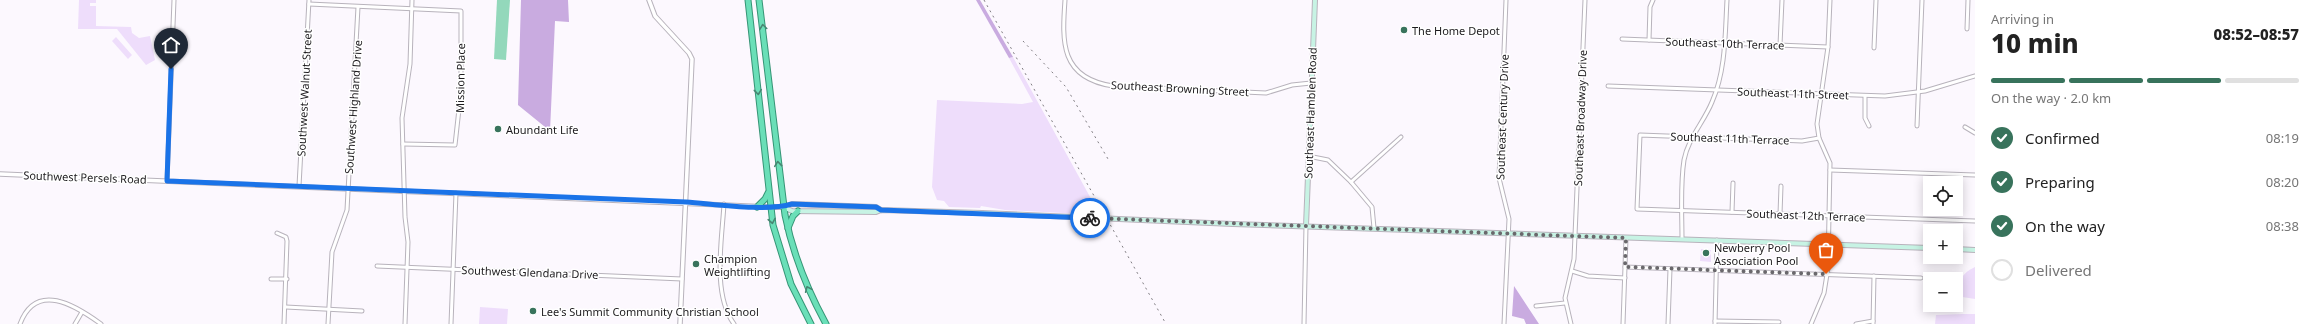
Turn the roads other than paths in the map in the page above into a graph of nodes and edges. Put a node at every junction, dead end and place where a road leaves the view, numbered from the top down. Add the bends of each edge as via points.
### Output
1 (174, 0) edge
2 (412, 0) edge
3 (649, 0) edge
4 (748, 0) edge
5 (1064, 0) edge
6 (1315, 0) edge
7 (1506, 0) edge
8 (1585, 0) edge
9 (1653, 0) edge
10 (1727, 0) edge
11 (1782, 0) edge
12 (1830, 0) edge
13 (1876, 0) edge
14 (1922, 0) edge
15 (1968, 0) edge
16 (760, 1) edge
17 (309, 2) edge
18 (358, 7) junction
19 (411, 8) junction
20 (1967, 29) dead end
21 (1622, 39) dead end
22 (1649, 40) junction
23 (1725, 43) junction
24 (1780, 45) junction
25 (1828, 47) junction
26 (1874, 48) dead end
27 (1975, 76) edge
28 (1311, 84) junction
29 (1608, 86) dead end
30 (1717, 90) junction
31 (1918, 92) junction
32 (1822, 94) junction
33 (1866, 96) junction
34 (1868, 126) dead end
35 (1917, 126) dead end
36 (1964, 127) dead end
37 (1975, 133) edge
38 (1401, 137) dead end
39 (1693, 137) junction
40 (1819, 138) junction
41 (403, 144) junction
42 (1308, 156) junction
43 (1830, 170) junction
44 (0, 174) edge
45 (1975, 175) edge
46 (167, 181) junction
47 (1351, 182) junction
48 (1733, 183) dead end
49 (299, 186) junction
50 (1781, 186) dead end
51 (347, 189) junction
52 (406, 191) junction
53 (768, 192) junction
54 (456, 193) junction
55 (686, 202) junction
56 (724, 204) junction
57 (757, 207) junction
58 (770, 207) junction
59 (783, 207) junction
60 (1637, 209) joint
61 (881, 210) junction
62 (798, 211) junction
63 (1682, 211) junction
64 (1732, 212) junction
65 (1780, 214) junction
66 (1828, 216) junction
67 (1975, 221) edge
68 (1306, 226) junction
69 (1374, 228) junction
70 (788, 230) junction
71 (277, 233) dead end
72 (1509, 234) junction
73 (1575, 236) junction
74 (1626, 238) junction
75 (1682, 240) junction
76 (1717, 240) junction
77 (1828, 245) junction
78 (1923, 248) edge
79 (1963, 249) edge
80 (1975, 250) edge
81 (377, 266) dead end
82 (1625, 267) junction
83 (406, 268) junction
84 (453, 269) junction
85 (1670, 269) junction
86 (1716, 270) junction
87 (1572, 272) junction
88 (1826, 274) junction
89 (1874, 276) junction
90 (1625, 278) junction
91 (1920, 278) dead end
92 (271, 279) dead end
93 (287, 279) junction
94 (682, 279) junction
95 (1565, 303) junction
96 (1536, 306) dead end
97 (286, 308) junction
98 (329, 310) junction
99 (362, 311) dead end
100 (82, 312) junction
101 (1715, 322) edge
102 (1779, 322) dead end
103 (1873, 323) edge
104 (20, 324) edge
105 (75, 324) edge
106 (101, 324) edge
107 (284, 324) edge
108 (328, 324) edge
109 (405, 324) edge
110 (451, 324) edge
111 (680, 324) edge
112 (734, 324) edge
113 (811, 324) edge
114 (826, 324) edge
115 (1304, 324) edge
116 (1504, 324) edge
117 (1571, 324) edge
118 (1623, 324) edge
119 (1668, 324) edge
120 (1811, 324) edge
121 (1856, 324) edge

1 - 46 street
2 - 19 street
3 - 55 street via 655,16 692,59
4 -> 53 highway
5 - 28 street, Southeast Browning Street via 1063,36 1069,58 1080,72 1099,83 1113,86 1266,93 1292,85
6 - 28 main road, Southeast Hamblen Road
7 - 72 street, Southeast Century Drive via 1499,178 1508,213
8 - 73 street, Southeast Broadway Drive
9 - 22 street via 1650,7
10 - 23 street
11 - 24 street
12 - 25 street
13 - 26 street
14 - 31 street
15 - 20 street
59 -> 16 highway
17 - 18 street
17 - 49 street, Southwest Walnut Street
18 - 19 street
18 - 51 street, Southwest Highland Drive via 359,26
19 - 41 street via 410,64 402,118
19 - 41 street, Mission Place via 461,11 461,92 455,145
21 - 22 street, Southeast 10th Terrace
22 - 23 street, Southeast 10th Terrace
23 - 24 street, Southeast 10th Terrace
23 - 30 street
24 - 25 street, Southeast 10th Terrace
25 - 32 street
27 - 31 street, Southeast 11th Street
28 - 42 main road, Southeast Hamblen Road
29 - 30 street, Southeast 11th Street
30 - 32 street, Southeast 11th Street
30 - 39 street via 1707,114
31 - 33 street, Southeast 11th Street
31 - 35 street
32 - 33 street, Southeast 11th Street
32 - 40 street via 1817,124
33 - 34 street via 1865,118
36 - 37 street
38 - 47 street
39 - 40 street, Southeast 11th Terrace via 1802,141
39 - 60 street, Southeast 11th Terrace via 1640,135
39 - 63 street via 1684,160
40 - 43 street via 1827,153
41 - 52 street
42 - 47 street via 1328,160
42 - 68 main road, Southeast Hamblen Road
43 - 45 street
43 - 66 street
44 - 46 street, Southwest Persels Road
46 - 49 street, Southwest Persels Road
47 - 69 street via 1372,207
48 - 64 street
49 - 51 street, Southwest Persels Road
50 - 65 street
51 - 52 street, Southwest Persels Road
51 - 98 street, Southwest Highland Drive via 346,217 332,252
52 - 54 street, Southwest Persels Road
52 - 83 street
53 - 57 highway
53 - 58 highway
54 - 55 street, Southwest Persels Road
54 - 84 street
55 - 56 street, Southwest Persels Road
55 - 94 street
56 - 57 street, Southwest Persels Road
56 - 112 street via 721,292 726,310
57 - 58 street, Southwest Persels Road
58 - 59 main road
58 -> 113 highway via 785,268
59 - 61 main road via 792,204 876,207
59 - 62 main road
59 - 70 highway
60 - 63 street, Southeast 12th Terrace
61 - 62 main road
61 - 68 main road, bridge
62 - 70 highway via 790,220
63 - 64 street, Southeast 12th Terrace
63 - 75 street
64 - 65 street, Southeast 12th Terrace
65 - 66 street, Southeast 12th Terrace
66 - 67 street, Southeast 12th Terrace
66 - 77 street
68 - 69 main road
68 - 115 street
69 - 72 main road
114 -> 70 highway via 801,274
71 - 93 street via 286,236
72 - 73 main road
72 - 116 street
73 - 74 main road
73 - 87 street, Southeast Broadway Drive
74 - 75 main road
74 - 82 street
75 - 76 main road
76 - 77 main road
76 - 86 street
77 - 78 main road
77 - 88 street via 1825,253
79 - 80 main road
81 - 83 street, Southwest Glendana Drive
82 - 85 street
82 - 90 street
83 - 84 street, Southwest Glendana Drive
83 - 109 street
84 - 94 street, Southwest Glendana Drive
84 - 110 street
85 - 86 street
85 - 119 street
86 - 88 street
86 - 101 street
87 - 90 street via 1588,276
87 - 95 street, Southeast Broadway Drive via 1566,289
88 - 89 street
88 - 120 street via 1824,293
89 - 91 street
89 - 103 street
90 - 118 street
92 - 93 street
93 - 97 street
94 - 111 street
95 - 96 street
95 - 117 street
97 - 98 street
97 - 107 street
98 - 99 street
98 - 108 street, Southwest Highland Drive
100 - 104 street via 58,300 44,300 28,309
100 - 105 street
100 - 106 street
101 - 102 street
103 - 121 street

